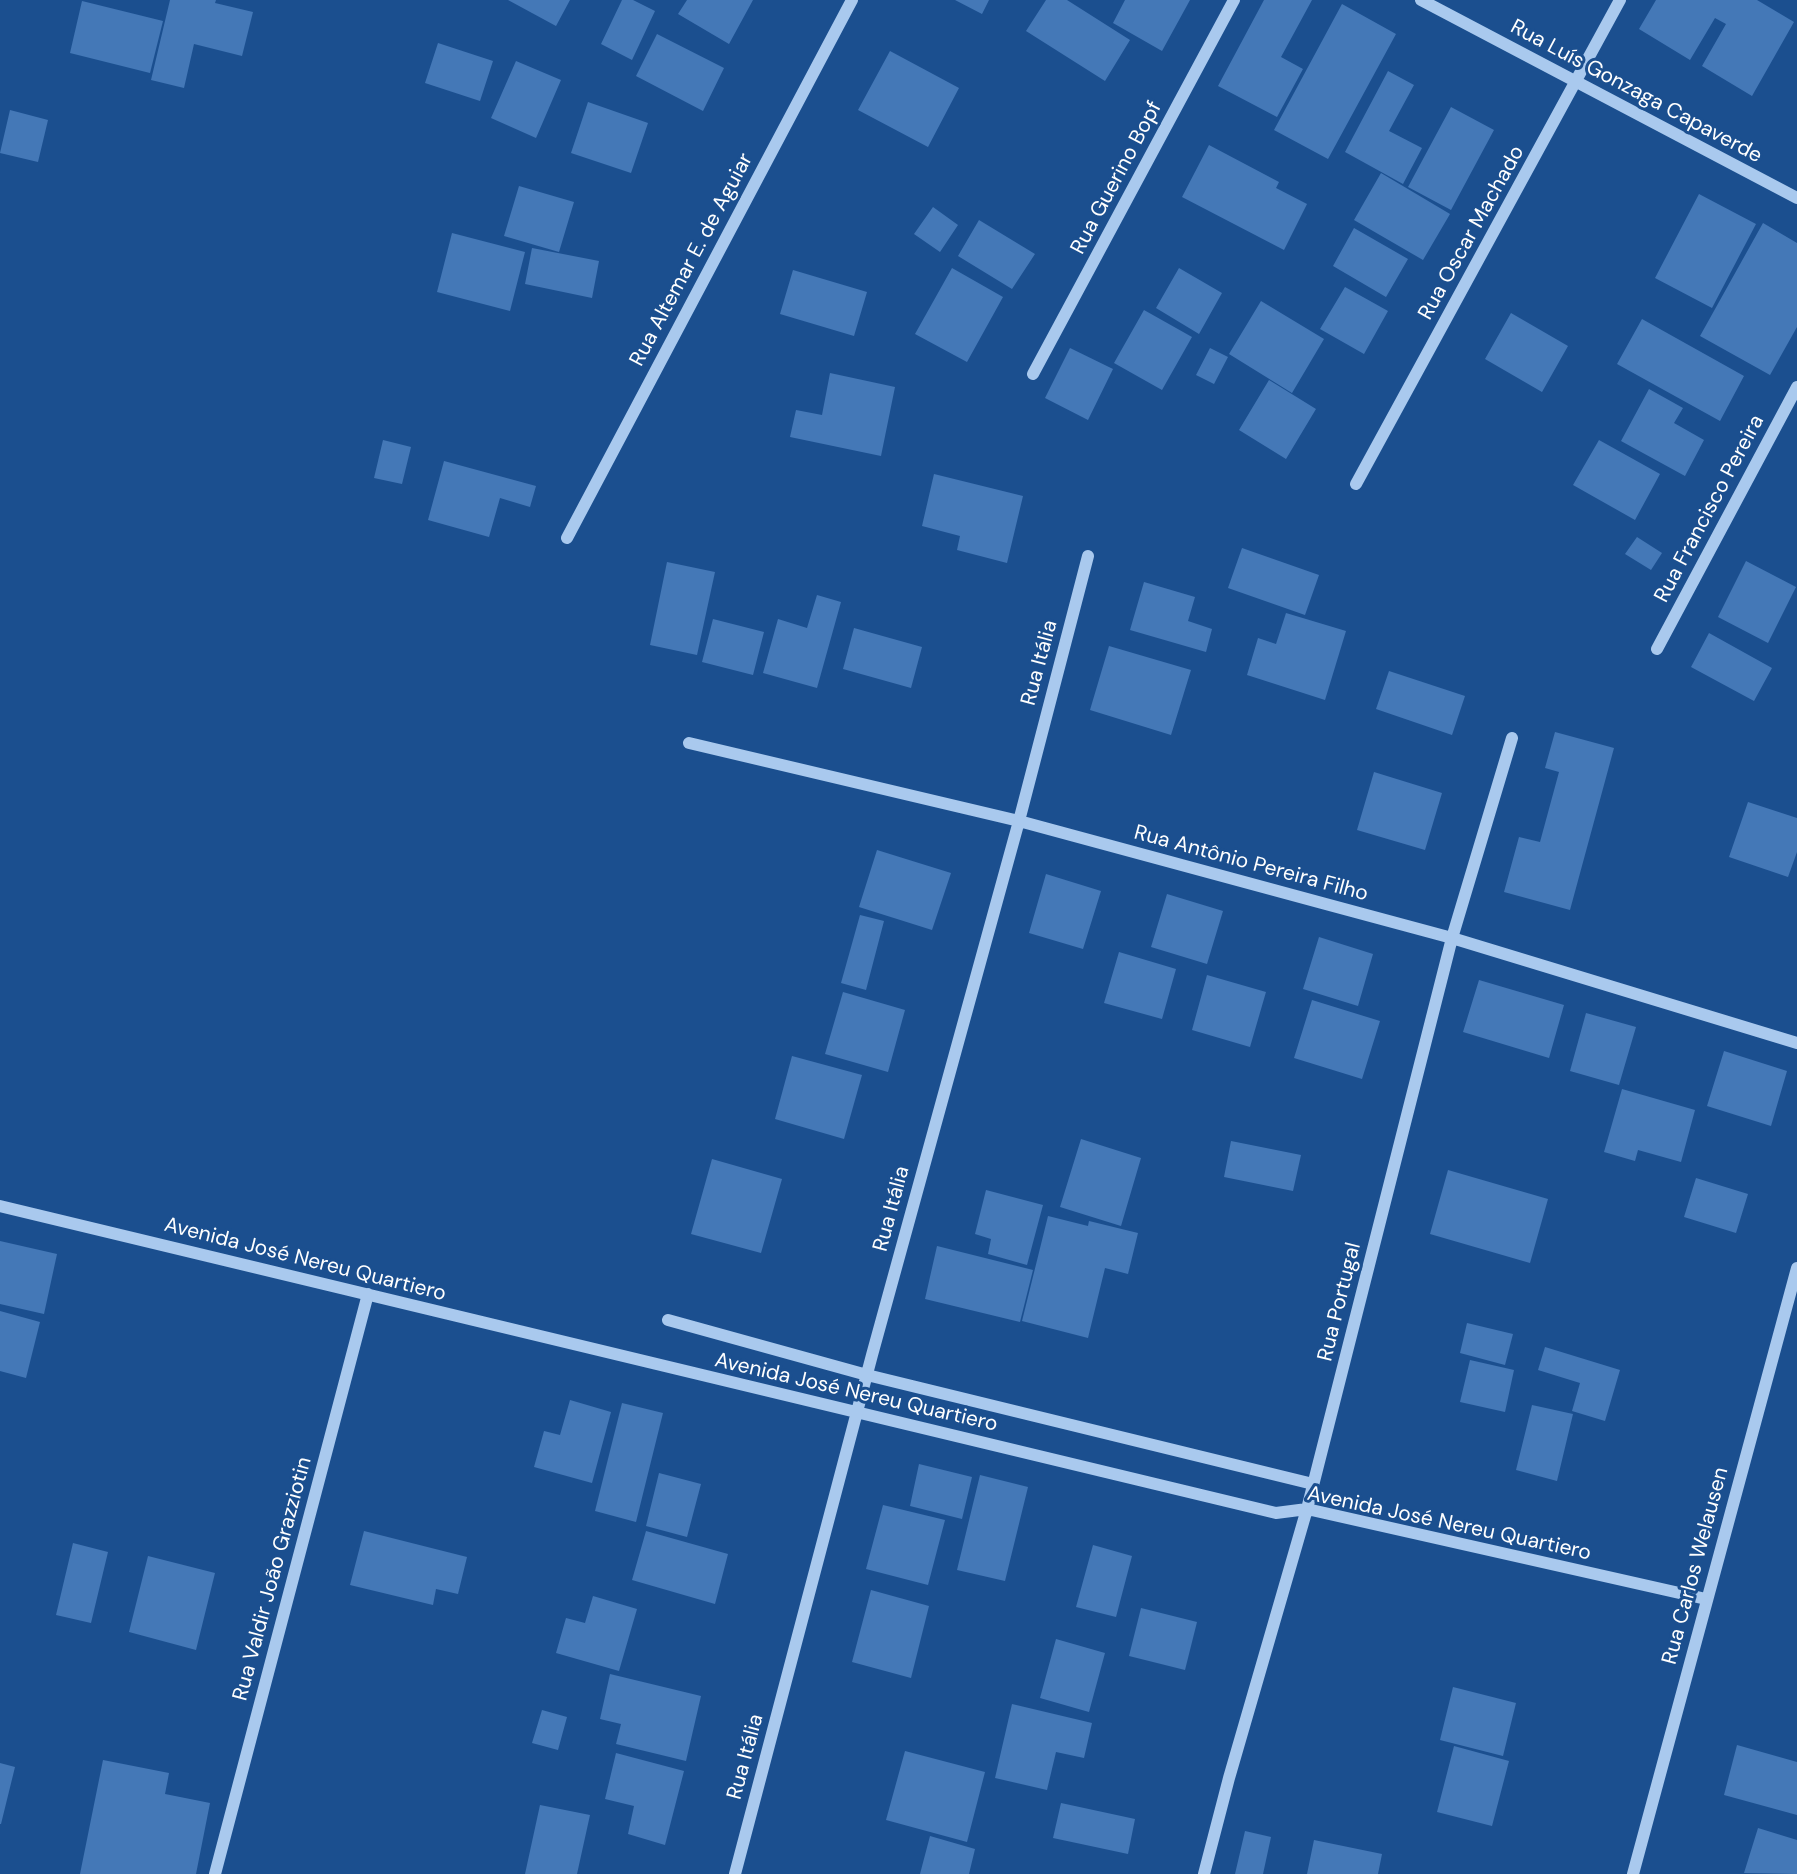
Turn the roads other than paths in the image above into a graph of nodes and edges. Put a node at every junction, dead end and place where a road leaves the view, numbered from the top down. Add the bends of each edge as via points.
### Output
1 (852, 0) edge
2 (1234, 0) edge
3 (1421, 0) edge
4 (1620, 0) edge
5 (1576, 82) junction
6 (1797, 198) edge
7 (1033, 374) dead end
8 (1797, 387) edge
9 (1356, 484) dead end
10 (567, 538) dead end
11 (1088, 556) dead end
12 (1657, 649) dead end
13 (1512, 738) dead end
14 (689, 743) dead end
15 (1019, 821) junction
16 (1452, 938) junction
17 (1797, 1043) edge
18 (0, 1206) edge
19 (1797, 1268) edge
20 (368, 1294) junction
21 (668, 1320) dead end
22 (867, 1375) junction
23 (858, 1414) junction
24 (1313, 1484) junction
25 (1307, 1509) junction
26 (1706, 1599) junction
27 (215, 1874) edge
28 (734, 1874) edge
29 (1204, 1874) edge
30 (1633, 1874) edge

1 - 10 street, Rua Altemar E. de Aguiar
2 - 7 street, Rua Guerino Bopf
3 - 5 street, Rua Luís Gonzaga Capaverde
4 - 5 street, Rua Oscar Machado
5 - 6 street, Rua Luís Gonzaga Capaverde
5 - 9 street, Rua Oscar Machado
8 - 12 street, Rua Francisco Pereira
11 - 15 street, Rua Itália
13 - 16 street, Rua Portugal
14 - 15 street, Rua Antônio Pereira Filho
15 - 16 street, Rua Antônio Pereira Filho
15 - 22 street, Rua Itália
16 - 17 street, Rua Antônio Pereira Filho
16 - 24 street, Rua Portugal
18 - 20 street, Avenida José Nereu Quartiero
19 - 26 street, Rua Carlos Welausen
20 - 23 street, Avenida José Nereu Quartiero
20 - 27 street, Rua Valdir João Grazziotin
21 - 22 street, Avenida José Nereu Quartiero
22 - 23 street, Rua Itália
22 - 24 street, Avenida José Nereu Quartiero
23 - 25 street, Avenida José Nereu Quartiero via 1276,1513
23 - 28 street, Rua Itália
24 - 25 street, Rua Portugal
25 - 26 street, Avenida José Nereu Quartiero
25 - 29 street, Rua Portugal
26 - 30 street, Rua Carlos Welausen

